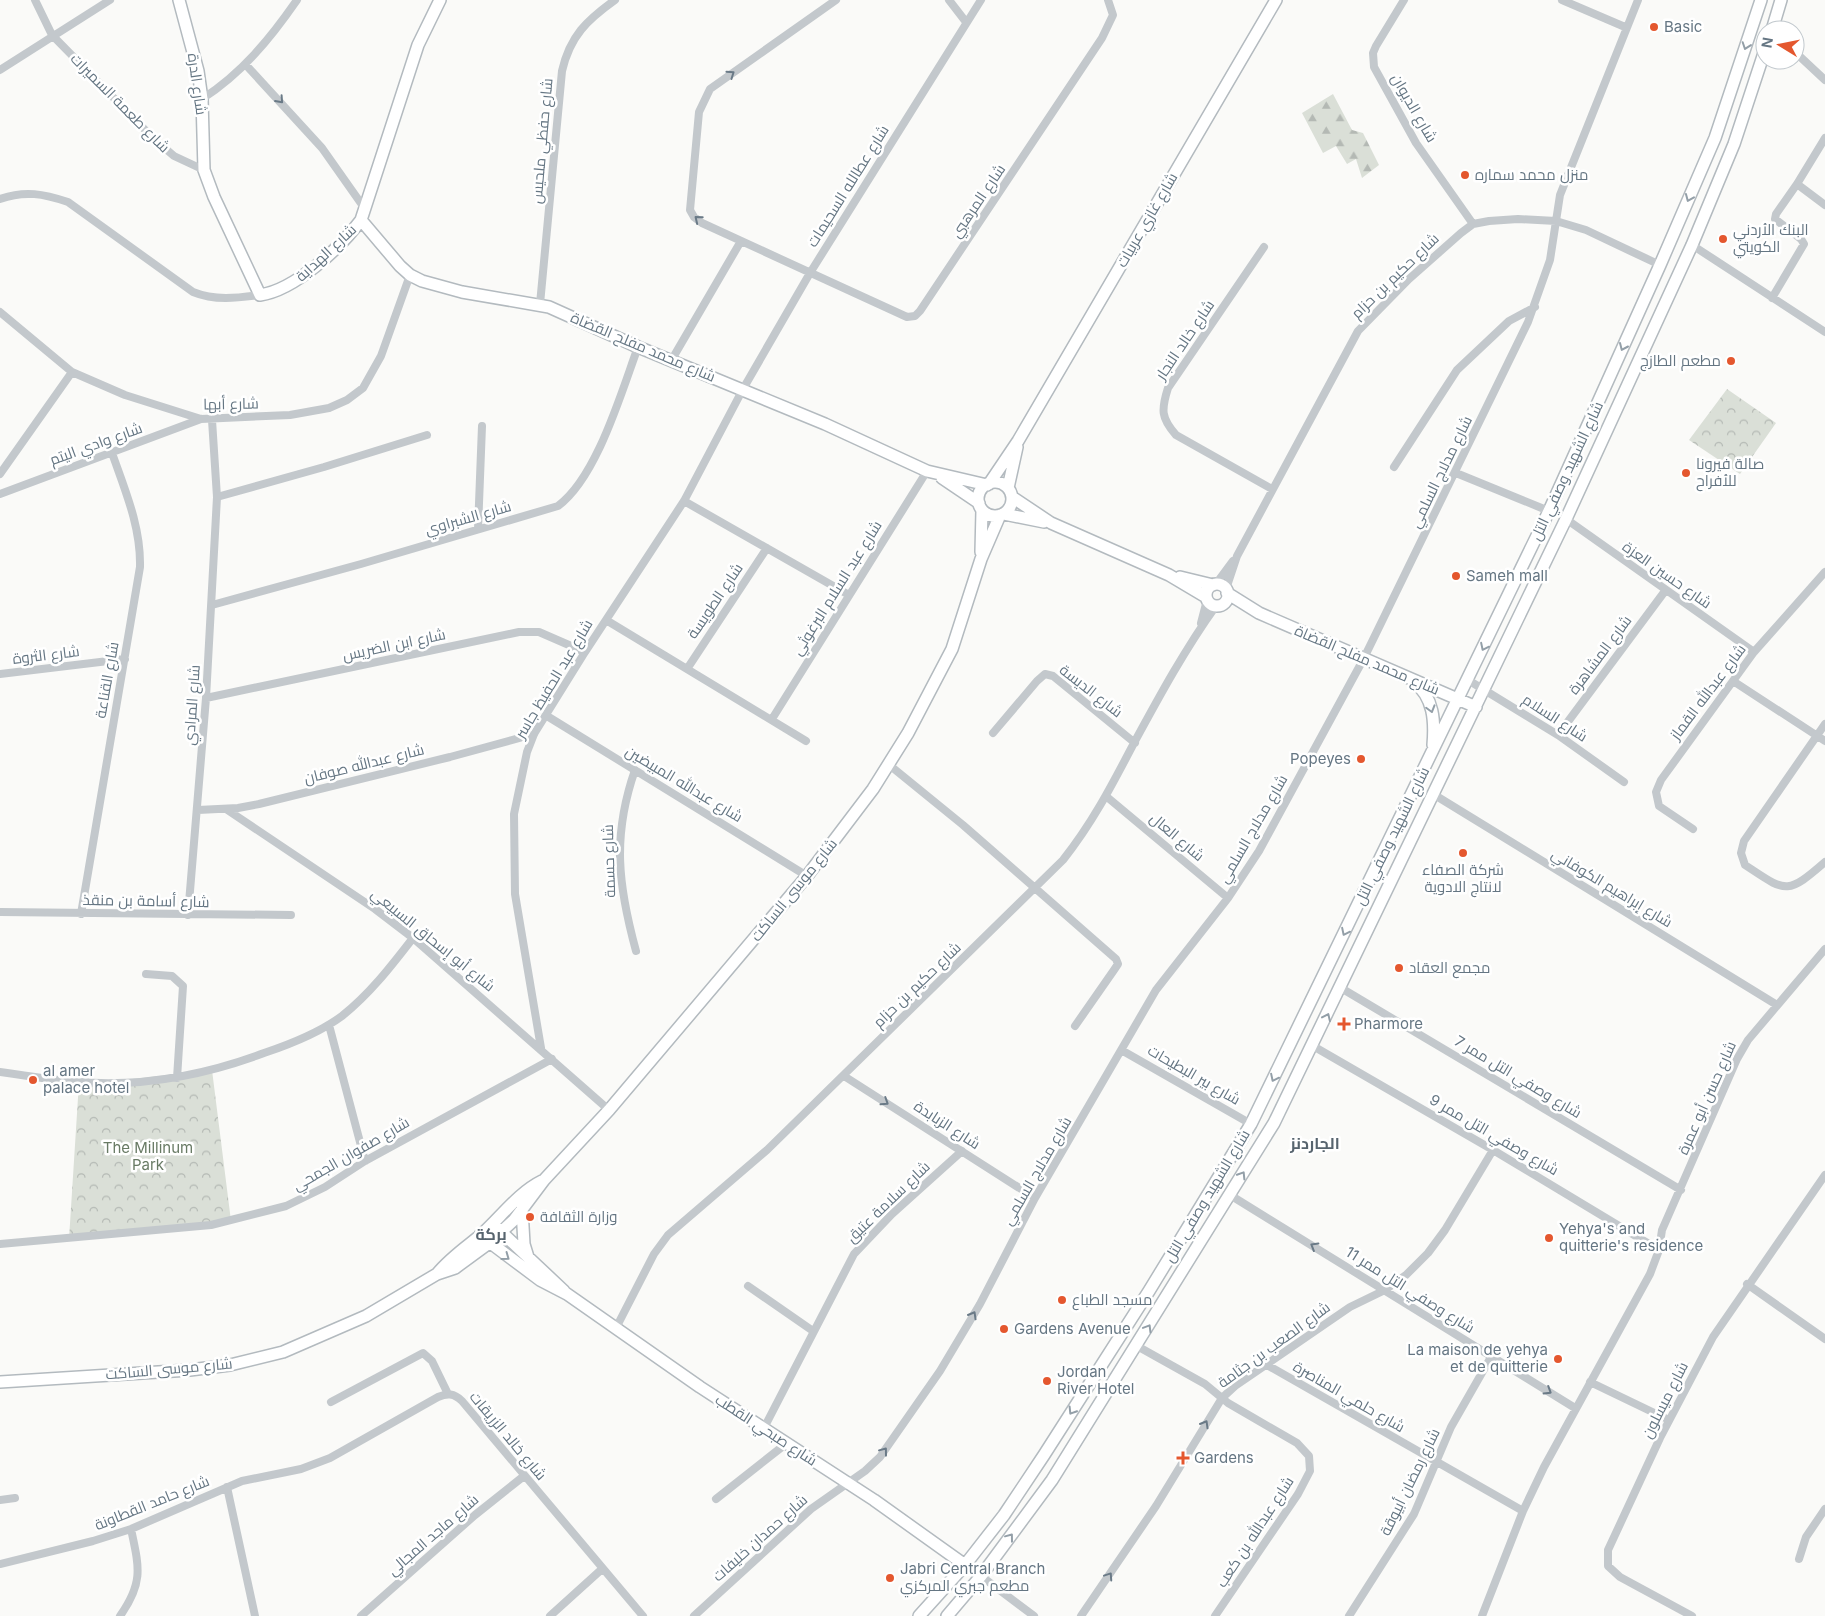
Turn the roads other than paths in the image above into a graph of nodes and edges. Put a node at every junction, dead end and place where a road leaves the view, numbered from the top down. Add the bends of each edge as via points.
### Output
1 (35, 0) edge
2 (110, 0) edge
3 (179, 0) edge
4 (297, 0) edge
5 (440, 0) edge
6 (615, 0) edge
7 (836, 0) edge
8 (949, 0) edge
9 (981, 0) edge
10 (1108, 0) edge
11 (1276, 0) edge
12 (1404, 0) edge
13 (1562, 0) edge
14 (1638, 0) edge
15 (1761, 0) edge
16 (1782, 0) edge
17 (1775, 20) edge
18 (966, 22) junction
19 (1625, 27) junction
20 (52, 35) junction
21 (1805, 61) edge
22 (246, 65) junction
23 (0, 70) edge
24 (1758, 70) edge
25 (1825, 80) edge
26 (202, 99) junction
27 (1825, 138) edge
28 (204, 170) junction
29 (1797, 184) junction
30 (0, 199) edge
31 (1825, 205) edge
32 (363, 215) junction
33 (1556, 221) junction
34 (1474, 224) junction
35 (741, 241) junction
36 (1692, 245) junction
37 (1264, 247) dead end
38 (1660, 265) junction
39 (810, 273) junction
40 (410, 275) junction
41 (260, 295) junction
42 (1772, 298) junction
43 (540, 304) junction
44 (1534, 307) junction
45 (0, 312) edge
46 (1825, 332) edge
47 (638, 347) junction
48 (671, 361) junction
49 (72, 372) junction
50 (742, 389) junction
51 (202, 420) junction
52 (212, 420) junction
53 (482, 426) dead end
54 (427, 435) dead end
55 (1018, 440) junction
56 (112, 453) junction
57 (1394, 467) dead end
58 (932, 473) junction
59 (1456, 473) junction
60 (0, 474) edge
61 (988, 484) junction
62 (1272, 489) junction
63 (1010, 493) junction
64 (0, 494) edge
65 (217, 497) junction
66 (684, 501) junction
67 (981, 507) junction
68 (1549, 511) junction
69 (1002, 515) junction
70 (1566, 519) junction
71 (1050, 523) junction
72 (478, 529) junction
73 (767, 548) junction
74 (981, 559) junction
75 (1825, 572) edge
76 (1169, 575) junction
77 (1220, 588) junction
78 (1665, 591) junction
79 (849, 595) junction
80 (1213, 602) junction
81 (212, 605) junction
82 (1259, 613) junction
83 (606, 620) junction
84 (585, 652) junction
85 (1754, 652) junction
86 (1364, 658) junction
87 (125, 659) junction
88 (686, 669) junction
89 (0, 674) edge
90 (1404, 676) junction
91 (1468, 680) junction
92 (1733, 681) junction
93 (1484, 691) junction
94 (206, 698) junction
95 (1458, 699) junction
96 (1476, 707) junction
97 (547, 716) junction
98 (772, 719) junction
99 (1825, 724) edge
100 (993, 733) dead end
101 (534, 734) junction
102 (1558, 735) junction
103 (1817, 736) junction
104 (806, 741) dead end
105 (1825, 741) edge
106 (1135, 742) junction
107 (1432, 754) junction
108 (888, 764) junction
109 (635, 770) junction
110 (1624, 782) dead end
111 (1433, 794) junction
112 (1107, 797) junction
113 (226, 809) junction
114 (198, 810) junction
115 (1693, 829) dead end
116 (1825, 862) edge
117 (808, 876) junction
118 (1035, 889) junction
119 (1228, 898) junction
120 (0, 912) edge
121 (81, 914) junction
122 (188, 915) junction
123 (291, 915) dead end
124 (413, 938) junction
125 (1825, 949) edge
126 (636, 951) dead end
127 (146, 974) dead end
128 (1340, 988) junction
129 (1777, 1005) junction
130 (329, 1025) junction
131 (1075, 1026) dead end
132 (1313, 1046) junction
133 (541, 1048) junction
134 (1122, 1051) junction
135 (552, 1059) junction
136 (0, 1072) edge
137 (844, 1076) junction
138 (177, 1078) junction
139 (609, 1110) junction
140 (1251, 1124) junction
141 (1493, 1150) junction
142 (962, 1151) junction
143 (365, 1160) junction
144 (1825, 1175) edge
145 (544, 1180) junction
146 (1681, 1190) junction
147 (1230, 1195) junction
148 (1035, 1198) junction
149 (522, 1209) junction
150 (492, 1224) junction
151 (501, 1232) junction
152 (484, 1239) junction
153 (0, 1244) edge
154 (1658, 1250) junction
155 (529, 1258) junction
156 (1747, 1284) junction
157 (748, 1286) dead end
158 (1385, 1290) junction
159 (567, 1294) junction
160 (616, 1328) junction
161 (813, 1331) junction
162 (1825, 1339) edge
163 (1137, 1346) junction
164 (1491, 1357) junction
165 (1267, 1365) junction
166 (0, 1382) edge
167 (1590, 1382) junction
168 (448, 1394) junction
169 (1222, 1398) junction
170 (331, 1402) dead end
171 (1575, 1408) junction
172 (1669, 1420) junction
173 (764, 1428) junction
174 (787, 1444) junction
175 (1436, 1462) junction
176 (524, 1476) junction
177 (848, 1483) junction
178 (227, 1487) junction
179 (15, 1498) dead end
180 (716, 1499) dead end
181 (0, 1500) edge
182 (1825, 1509) edge
183 (1523, 1511) junction
184 (131, 1529) junction
185 (1799, 1559) dead end
186 (0, 1564) edge
187 (965, 1565) junction
188 (602, 1569) junction
189 (981, 1576) junction
190 (120, 1616) edge
191 (255, 1616) edge
192 (361, 1616) edge
193 (550, 1616) edge
194 (644, 1616) edge
195 (694, 1616) edge
196 (919, 1616) edge
197 (947, 1616) edge
198 (1034, 1616) edge
199 (1081, 1616) edge
200 (1215, 1616) edge
201 (1349, 1616) edge
202 (1482, 1616) edge
203 (1692, 1616) edge

1 - 20 street, شارع طعمة السميرات
2 - 20 street
3 - 26 street, شارع الدرة
4 - 22 street
5 - 32 street, شارع الهداية via 418,45
6 - 43 street, شارع حفظي ملحيس via 577,34 563,64
35 -> 7 street via 702,223 690,210 699,112 703,100 710,89
8 - 18 street
9 - 18 street, شارع عطالله السحيمات
10 - 39 street, شارع المرهبي via 1113,15 1102,38 915,316 900,316
11 - 55 street, شارع غازي عربيات
12 - 34 street, شارع الديوان via 1376,46 1374,67 1416,142
13 - 19 street
14 - 19 street
15 -> 38 street, شارع الشهيد وصفي التل via 1715,138
16 - 17 street
18 - 39 street, شارع عطالله السحيمات
19 - 33 street via 1560,195
20 - 23 street
20 - 28 street, شارع طعمة السميرات via 167,151
21 - 25 street
22 - 26 street
22 -> 32 street via 322,148
24 - 36 street, شارع الشهيد وصفي التل via 1734,144
26 - 28 street, شارع الدرة
27 - 29 street
28 - 41 street
29 - 31 street
29 - 42 street via 1775,220 1804,244
30 - 41 street, شارع الهداية via 31,192 68,202 193,292 204,296 241,298
32 - 40 street, شارع محمد مفلح القضاة
32 - 41 street, شارع الهداية via 348,235 302,276 275,293
33 - 34 street via 1518,219
33 - 38 street via 1586,230
33 - 44 street, شارع مدلاج السلمي via 1550,260
34 - 62 street, شارع حكيم بن حزام via 1409,278 1358,331
35 - 39 street
35 - 48 street
36 - 42 street
36 - 70 street, شارع الشهيد وصفي التل
37 - 62 street, شارع خالد النجار via 1168,388 1162,405 1166,423 1176,435
38 -> 68 street, شارع الشهيد وصفي التل
39 - 50 street, شارع عطالله السحيمات
40 - 43 street, شارع محمد مفلح القضاة via 442,288
40 - 52 street, شارع أبها via 381,356 363,388 347,400 329,408 290,415
42 - 46 street
43 - 47 street, شارع محمد مفلح القضاة
44 - 57 street via 1509,321 1457,370
44 - 59 street, شارع مدلاج السلمي
45 - 49 street, شارع أبها
47 - 48 street, شارع محمد مفلح القضاة
47 - 72 street, شارع الشبراوي via 606,430 576,489 558,506
48 - 50 street, شارع محمد مفلح القضاة
49 - 51 street, شارع أبها via 125,395
49 - 60 street
50 - 58 street, شارع محمد مفلح القضاة
50 - 66 street, شارع عبد الحفيظ جاسر
51 - 52 street, شارع أبها
51 - 56 street, شارع وادي اليتم
52 - 65 street, شارع المرادي
53 - 72 street
54 - 65 street
55 - 61 street, شارع غازي عربيات
55 - 63 street, شارع غازي عربيات
56 - 64 street, شارع وادي اليتم
56 - 87 street, شارع القناعة via 132,512 140,551
58 - 61 street, شارع محمد مفلح القضاة
58 - 67 street, شارع محمد مفلح القضاة
58 - 79 street, شارع عبد السلام البرغوثي
59 - 68 street
59 - 86 street, شارع مدلاج السلمي
61 - 63 street via 1000,483
61 - 67 street via 980,492
62 - 77 street, شارع حكيم بن حزام
63 - 69 street via 1010,506
63 - 71 street, شارع محمد مفلح القضاة
65 - 81 street, شارع المرادي
66 - 73 street
66 - 83 street, شارع عبد الحفيظ جاسر
67 - 69 street via 990,515
67 - 74 street, شارع موسى الساكت
68 -> 91 street, شارع الشهيد وصفي التل
69 - 71 street, شارع محمد مفلح القضاة
69 - 74 street, شارع موسى الساكت
70 - 78 street, شارع حسين العزة
70 - 93 street, شارع الشهيد وصفي التل
71 - 76 street, شارع محمد مفلح القضاة
72 - 81 street, شارع الشبراوي
73 - 79 street
73 - 88 street, شارع الطويسة
74 - 108 street, شارع موسى الساكت via 952,648 908,733
75 - 85 street, شارع عبدالله القماز
76 - 77 street, شارع محمد مفلح القضاة
76 - 80 street, شارع محمد مفلح القضاة
77 - 80 street via 1226,600
77 - 80 street via 1207,590
77 - 82 street, شارع محمد مفلح القضاة
78 - 85 street, شارع حسين العزة
78 - 102 street, شارع المشاهرة
79 - 98 street, شارع عبد السلام البرغوثي
80 - 82 street, شارع محمد مفلح القضاة
80 - 106 street, شارع حكيم بن حزام
81 - 94 street, شارع المرادي
82 - 86 street, شارع محمد مفلح القضاة
83 - 84 street, شارع عبد الحفيظ جاسر
83 - 88 street
84 - 94 street, شارع ابن الضريس via 538,632 520,632
84 - 97 street, شارع عبد الحفيظ جاسر
85 - 92 street, شارع عبدالله القماز
86 - 90 street, شارع محمد مفلح القضاة
86 - 119 street, شارع مدلاج السلمي via 1259,851
87 - 89 street, شارع الثروة
87 - 121 street, شارع القناعة
88 - 98 street
90 - 95 street, شارع محمد مفلح القضاة
90 -> 107 street via 1420,688 1430,702 1434,720
91 - 93 street, شارع السلام
91 - 95 street, شارع الشهيد وصفي التل
92 - 103 street
92 - 115 street, شارع عبدالله القماز via 1670,766 1656,792 1659,806
93 - 96 street, شارع الشهيد وصفي التل
93 - 102 street, شارع السلام
94 - 114 street, شارع المرادي
95 - 96 street, شارع محمد مفلح القضاة
95 - 107 street, شارع الشهيد وصفي التل
96 - 111 street, شارع الشهيد وصفي التل
97 - 101 street, شارع عبد الحفيظ جاسر
97 - 109 street, شارع عبدالله المبيضين
98 - 104 street
99 - 103 street
100 - 106 street, شارع الديسة via 1045,674 1053,676
101 - 113 street, شارع عبدالله صوفان
101 - 133 street, شارع عبد الحفيظ جاسر via 521,776 514,814 513,844 515,894
102 - 110 street, شارع السلام
103 - 105 street
103 - 116 street via 1744,841 1741,853 1745,865 1784,888 1792,887
106 - 112 street, شارع حكيم بن حزام
107 -> 140 street, شارع الشهيد وصفي التل
108 - 117 street, شارع موسى الساكت
108 - 118 street
109 - 117 street, شارع عبدالله المبيضين
109 - 126 street, شارع حسمة via 624,802 620,851 626,912
111 - 128 street, شارع الشهيد وصفي التل
111 - 129 street, شارع إبراهيم الكوفاني
112 - 118 street, شارع حكيم بن حزام via 1084,834
112 - 119 street, شارع العال
113 - 114 street, شارع عبدالله صوفان
113 - 124 street, شارع أبو إسحاق السبيعي via 375,908
114 - 122 street, شارع المرادي
117 - 139 street, شارع موسى الساكت
118 - 131 street via 1109,950 1118,964
118 - 137 street, شارع حكيم بن حزام
119 - 134 street, شارع مدلاج السلمي via 1156,990
120 - 121 street, شارع أسامة بن منقذ
121 - 122 street, شارع أسامة بن منقذ
122 - 123 street, شارع أسامة بن منقذ
124 - 130 street via 367,994
124 - 133 street, شارع أبو إسحاق السبيعي
125 - 129 street, شارع حسن أبو عمرة
127 - 138 street via 172,976 183,986
132 -> 128 street, شارع الشهيد وصفي التل
128 - 146 street, شارع وصفي التل ممر 7
129 - 146 street, شارع حسن أبو عمرة via 1737,1058
130 - 138 street via 233,1064
130 - 143 street
132 - 141 street, شارع وصفي التل ممر 9
147 -> 132 street, شارع الشهيد وصفي التل via 1274,1124
133 - 135 street, شارع أبو إسحاق السبيعي
134 - 140 street, شارع بير البطيحات
134 - 148 street, شارع مدلاج السلمي
135 - 139 street, شارع أبو إسحاق السبيعي
135 - 143 street, شارع صفوان الجمحي
136 - 138 street via 78,1082 127,1083
137 -> 142 street, شارع الزبابدة
137 - 160 street, شارع حكيم بن حزام via 767,1150 668,1235 654,1254
139 - 145 street, شارع موسى الساكت
140 -> 187 street, شارع الشهيد وصفي التل via 1044,1455 1004,1515
141 - 154 street, شارع وصفي التل ممر 9
141 - 158 street, شارع الصعب بن جثامة via 1464,1201 1428,1253
142 - 148 street, شارع الزبابدة
142 - 161 street, شارع سلامة عتيق via 868,1237 841,1274
143 - 153 street, شارع صفوان الجمحي via 304,1198 232,1221 189,1228
144 - 156 street, شارع ميسلون
145 - 149 street, شارع موسى الساكت
145 - 150 street, شارع موسى الساكت via 531,1187
146 - 154 street, شارع حسن أبو عمرة via 1662,1230
158 -> 147 street, شارع وصفي التل ممر 11
163 -> 147 street, شارع الشهيد وصفي التل
177 -> 148 street, شارع مدلاج السلمي via 880,1457 940,1371 980,1304
149 - 151 street, شارع موسى الساكت
149 - 155 street via 524,1244
150 - 151 street, شارع صبحي القطب
150 - 152 street, شارع موسى الساكت
151 - 152 street, شارع موسى الساكت
151 - 155 street, شارع صبحي القطب
152 -> 159 street, شارع صبحي القطب via 540,1280
152 - 166 street, شارع موسى الساكت via 450,1258 437,1274 359,1320 291,1348 254,1359 190,1370
154 - 167 street via 1650,1274
155 - 159 street, شارع صبحي القطب
156 - 162 street
156 - 172 street, شارع ميسلون via 1713,1337
157 - 161 street
158 - 164 street, شارع وصفي التل ممر 11
158 - 165 street, شارع الصعب بن جثامة via 1350,1307
159 - 160 street, شارع صبحي القطب
160 - 173 street, شارع صبحي القطب
161 - 173 street, شارع سلامة عتيق
163 - 169 street, شارع عبدالله بن كعب via 1205,1384
189 -> 163 street, شارع الشهيد وصفي التل via 1052,1480
164 -> 171 street, شارع وصفي التل ممر 11
164 - 175 street, شارع رمضان أبيوقة via 1455,1419
165 - 169 street, شارع الصعب بن جثامة
165 - 175 street, شارع حلمي المناصرة
167 - 171 street
167 - 172 street
168 - 170 street via 432,1361 423,1354
168 - 176 street, شارع خالد الزريقات via 454,1394 462,1401
168 - 178 street, شارع خالد الزريقات via 330,1458
199 -> 169 street, شارع الصعب بن جثامة via 1151,1514
169 - 200 street, شارع عبدالله بن كعب via 1297,1443 1306,1451 1311,1464 1298,1494
171 - 183 street
172 - 203 street, شارع ميسلون via 1615,1531 1606,1558 1608,1566 1620,1577
173 - 174 street, شارع صبحي القطب
174 - 177 street, شارع صبحي القطب
174 - 180 street
175 - 183 street, شارع حلمي المناصرة
175 - 201 street, شارع رمضان أبيوقة via 1404,1531
176 - 188 street, شارع خالد الزريقات
176 - 192 street, شارع ماجد المجالي
177 - 187 street, شارع صبحي القطب
177 - 195 street, شارع حمدان خليفات via 811,1509
178 - 184 street, شارع حامد القطاونة
178 - 191 street
179 - 181 street
182 - 185 street via 1806,1537
183 - 202 street
184 - 186 street, شارع حامد القطاونة
184 - 190 street via 138,1576 135,1593
187 - 196 street, شارع الشهيد وصفي التل
188 - 193 street
188 - 194 street, شارع خالد الزريقات
189 - 197 street, شارع الشهيد وصفي التل
189 - 198 street

